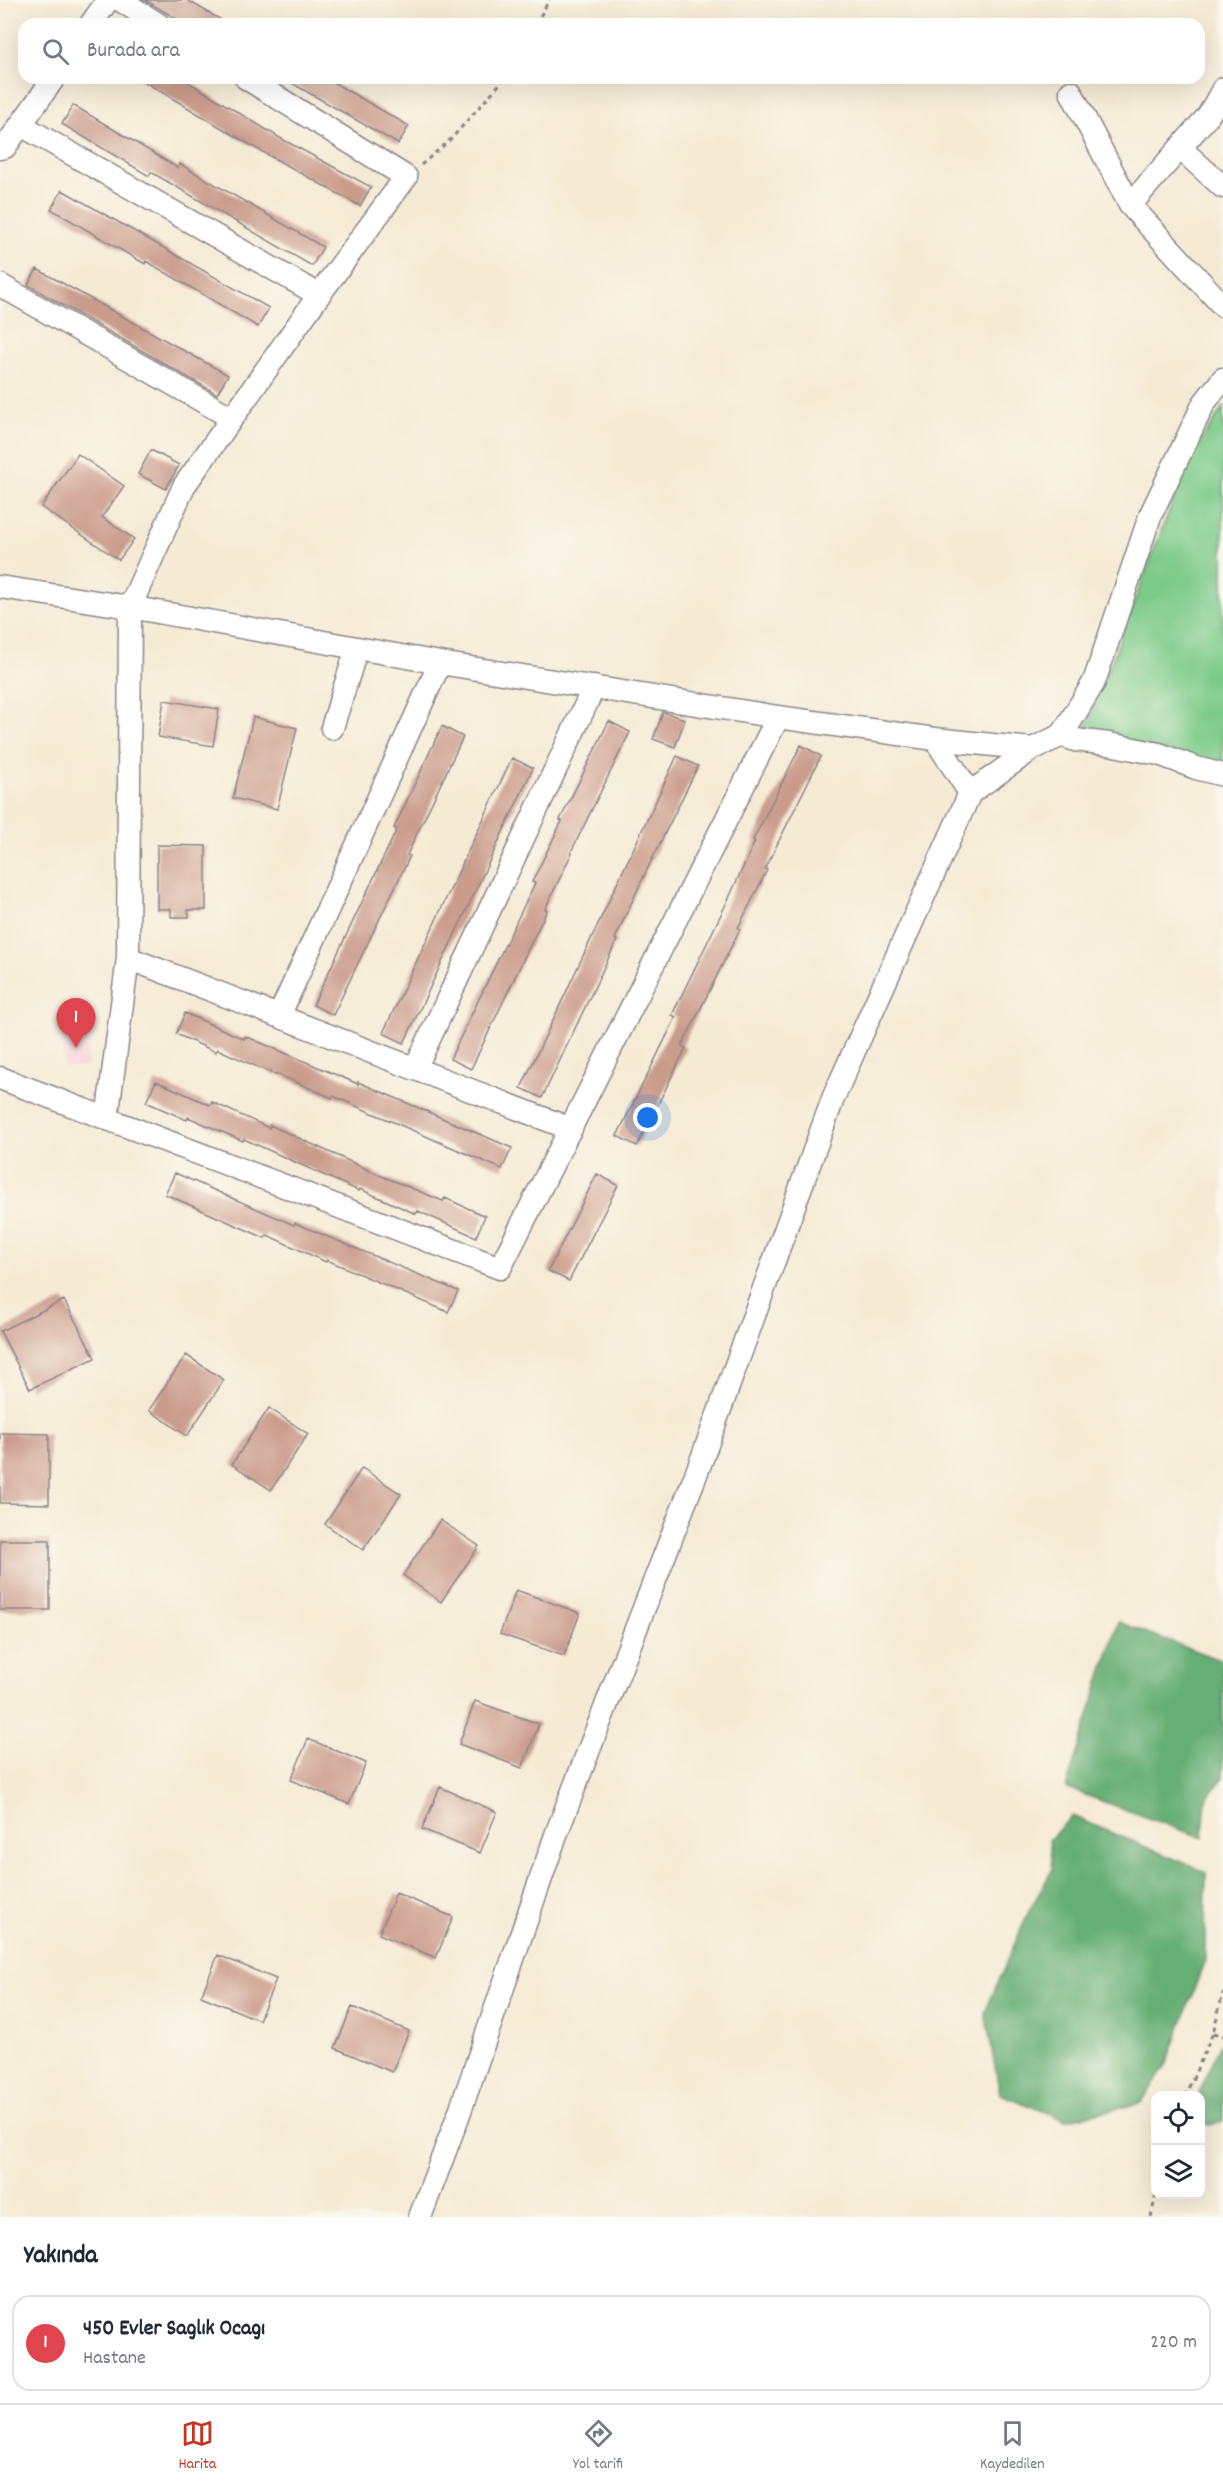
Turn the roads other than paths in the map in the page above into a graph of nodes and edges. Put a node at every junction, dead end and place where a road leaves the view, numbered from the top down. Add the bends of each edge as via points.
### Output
1 (108, 0) edge
2 (120, 0) edge
3 (95, 18) edge
4 (148, 18) edge
5 (50, 84) edge
6 (256, 84) edge
7 (1223, 89) edge
8 (1071, 92) dead end
9 (1215, 116) edge
10 (21, 125) junction
11 (0, 148) edge
12 (1180, 148) junction
13 (1223, 187) edge
14 (1130, 205) junction
15 (0, 285) edge
16 (319, 295) junction
17 (1223, 306) edge
18 (1223, 378) edge
19 (232, 418) junction
20 (0, 586) edge
21 (130, 607) junction
22 (357, 648) junction
23 (440, 663) junction
24 (594, 687) junction
25 (778, 717) junction
26 (332, 728) dead end
27 (1062, 735) junction
28 (935, 739) junction
29 (1032, 748) junction
30 (1223, 775) edge
31 (970, 793) junction
32 (128, 958) junction
33 (279, 1016) junction
34 (415, 1069) junction
35 (0, 1078) edge
36 (107, 1119) junction
37 (571, 1129) junction
38 (420, 2217) edge

1 - 3 street
2 - 4 street
5 - 10 street
6 - 16 street via 406,177
7 - 9 street
8 - 14 street
9 - 12 street
10 - 11 street via 6,147
10 - 16 street
12 - 13 street
12 - 14 street
14 - 17 street
15 - 19 street
16 - 19 street
18 - 27 street via 1204,403 1150,516 1094,682
19 - 21 street via 184,486
20 - 21 street
21 - 22 street
21 - 32 street
22 - 23 street
22 - 26 street
23 - 24 street
23 - 33 street
24 - 25 street
24 - 34 street
25 - 28 street
25 - 37 street
27 - 29 street
27 - 30 street via 1159,754
28 - 29 street
28 - 31 street
29 - 31 street
31 - 38 street via 834,1096 704,1453 558,1832
32 - 33 street
32 - 36 street
33 - 34 street
34 - 37 street
35 - 36 street
36 - 37 street via 500,1268

